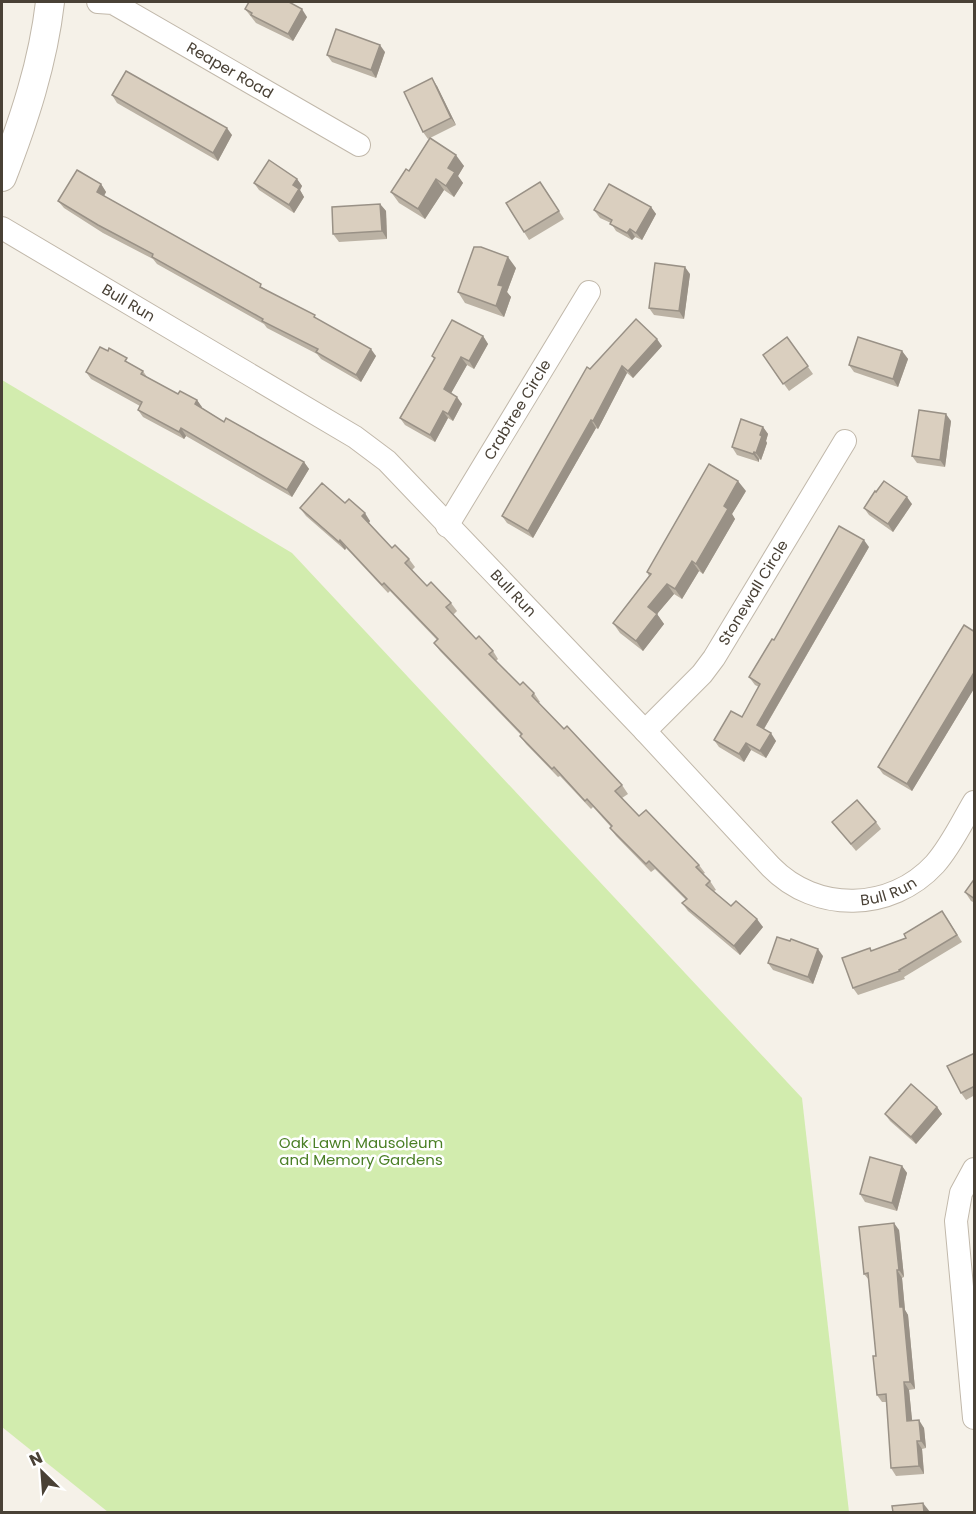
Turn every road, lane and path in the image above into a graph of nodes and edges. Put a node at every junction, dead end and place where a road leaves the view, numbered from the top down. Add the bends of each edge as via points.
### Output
1 (50, 2) edge
2 (108, 2) edge
3 (359, 145) dead end
4 (2, 177) edge
5 (2, 228) edge
6 (590, 292) dead end
7 (845, 441) dead end
8 (447, 526) junction
9 (645, 731) junction
10 (975, 802) edge
11 (975, 1169) edge
12 (975, 1418) edge

1 - 4 street via 36,77
2 - 3 street, Reaper Road
5 - 8 street, Bull Run via 355,437 387,461
6 - 8 street, Crabtree Circle
7 - 9 street, Stonewall Circle via 714,658
8 - 9 street, Bull Run
9 - 10 street, Bull Run via 774,870 800,889 826,899 863,901 910,884 940,857
11 - 12 street via 962,1193 956,1221

